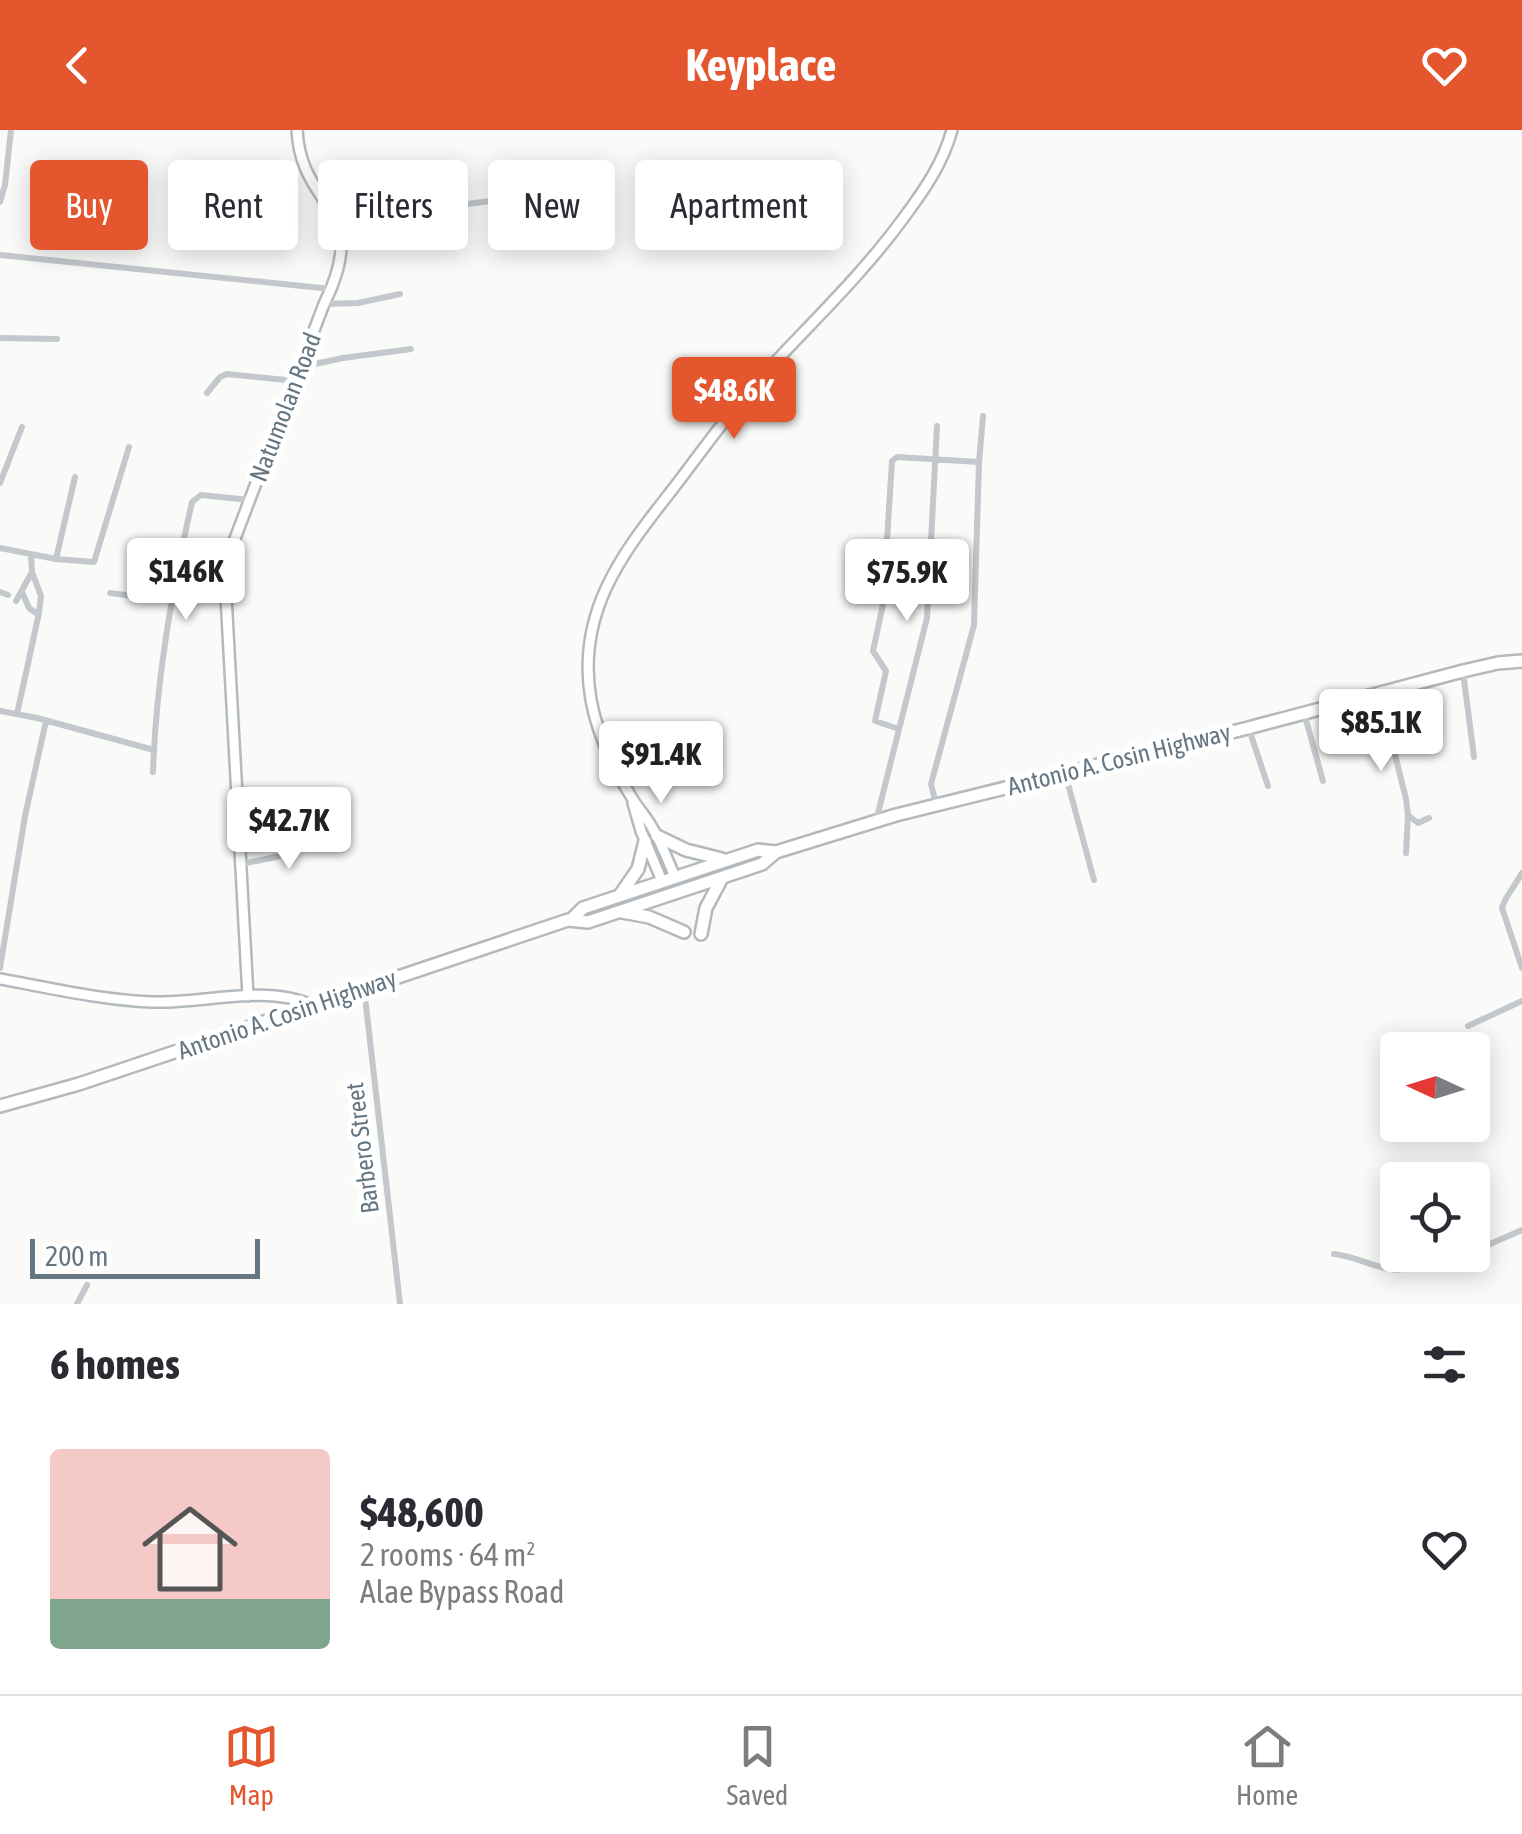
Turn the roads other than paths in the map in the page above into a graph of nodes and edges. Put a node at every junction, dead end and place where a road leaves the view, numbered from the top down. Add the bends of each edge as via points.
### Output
1 (11, 130) edge
2 (297, 130) edge
3 (952, 130) edge
4 (318, 190) edge
5 (0, 202) edge
6 (340, 250) edge
7 (0, 255) edge
8 (331, 289) junction
9 (400, 294) dead end
10 (324, 304) junction
11 (0, 338) edge
12 (57, 340) dead end
13 (411, 350) dead end
14 (301, 367) junction
15 (295, 382) junction
16 (207, 392) dead end
17 (982, 416) dead end
18 (938, 426) dead end
19 (22, 427) dead end
20 (129, 447) dead end
21 (936, 460) junction
22 (979, 462) junction
23 (75, 477) dead end
24 (0, 483) edge
25 (249, 500) junction
26 (0, 548) edge
27 (31, 555) junction
28 (56, 560) junction
29 (32, 572) junction
30 (22, 592) junction
31 (110, 592) dead end
32 (8, 596) edge
33 (172, 601) junction
34 (39, 613) junction
35 (1522, 661) edge
36 (1463, 671) junction
37 (1380, 693) junction
38 (0, 711) edge
39 (1304, 712) junction
40 (17, 714) junction
41 (46, 721) junction
42 (1248, 728) junction
43 (898, 729) junction
44 (154, 750) junction
45 (1474, 757) dead end
46 (153, 772) dead end
47 (1064, 772) junction
48 (1323, 781) dead end
49 (1268, 786) dead end
50 (936, 804) junction
51 (1408, 816) junction
52 (1428, 818) dead end
53 (876, 821) junction
54 (288, 826) dead end
55 (240, 837) junction
56 (651, 839) junction
57 (329, 842) dead end
58 (776, 852) junction
59 (1406, 853) dead end
60 (727, 860) junction
61 (241, 864) junction
62 (1522, 873) edge
63 (723, 877) junction
64 (669, 879) junction
65 (1094, 880) dead end
66 (675, 893) junction
67 (619, 896) junction
68 (617, 912) junction
69 (572, 919) junction
70 (684, 932) dead end
71 (701, 934) dead end
72 (0, 968) edge
73 (1522, 968) edge
74 (0, 979) edge
75 (364, 988) junction
76 (248, 996) junction
77 (1522, 1001) edge
78 (312, 1005) junction
79 (1468, 1026) dead end
80 (0, 1106) edge
81 (1522, 1230) edge
82 (1490, 1244) edge
83 (1334, 1254) dead end
84 (1380, 1264) edge
85 (87, 1285) dead end
86 (77, 1304) edge
87 (400, 1304) edge

1 - 5 street
2 - 4 street via 304,169
3 - 56 street via 939,166 899,224 750,390 637,535 605,588 594,619 590,689 597,724
6 - 8 street, Natumolan Road
7 - 8 street
8 - 10 street, Natumolan Road
9 - 10 street
10 - 14 street, Natumolan Road
11 - 12 street
13 - 14 street
14 - 15 street, Natumolan Road
15 - 16 street via 226,374
15 - 25 street, Natumolan Road
17 - 22 street
18 - 21 street
19 - 24 street
20 - 28 street via 94,562
21 - 22 street
21 - 43 street via 927,618
21 - 43 street via 897,457 891,465 883,604 873,647 886,671 875,719
22 - 50 street via 974,625 931,784
23 - 28 street
25 - 33 street via 194,498
25 - 55 street, Natumolan Road via 225,578
26 - 27 street
27 - 28 street
27 - 29 street
29 - 30 street
29 - 34 street
30 - 32 street
30 - 34 street
31 - 33 street
33 - 44 street
34 - 40 street
35 - 36 highway, Antonio A. Cosin Highway
36 - 37 highway, Antonio A. Cosin Highway
36 - 45 street
37 - 39 highway, Antonio A. Cosin Highway
37 - 51 street
38 - 40 street
39 - 42 highway, Antonio A. Cosin Highway
39 - 48 street
40 - 41 street
41 - 44 street
41 - 72 street
42 - 47 highway, Antonio A. Cosin Highway
42 - 49 street
43 - 53 street
44 - 46 street
47 - 50 highway, Antonio A. Cosin Highway
47 - 65 street
50 - 53 highway, Antonio A. Cosin Highway
51 - 52 street via 1416,823
51 - 59 street
53 - 58 highway, Antonio A. Cosin Highway
54 - 55 street
55 - 61 street, Natumolan Road
56 - 60 highway
56 - 64 street
56 - 67 highway
57 - 61 street
58 - 60 highway, Antonio A. Cosin Highway
58 - 63 highway, Antonio A. Cosin Highway
60 - 64 highway, Antonio A. Cosin Highway
61 - 76 street, Natumolan Road
62 - 73 street via 1502,908
63 - 66 highway, Antonio A. Cosin Highway
63 - 71 highway
64 - 66 highway
64 - 67 highway, Antonio A. Cosin Highway
66 - 68 highway, Antonio A. Cosin Highway
67 - 69 highway, Antonio A. Cosin Highway via 583,908
68 - 69 highway, Antonio A. Cosin Highway via 588,922
68 - 70 highway
69 - 75 highway, Antonio A. Cosin Highway
74 - 76 street via 124,1001
75 - 78 highway, Antonio A. Cosin Highway
75 - 87 street, Barbero Street
76 - 78 street
77 - 79 street
78 - 80 highway, Antonio A. Cosin Highway
81 - 82 street
83 - 84 street
85 - 86 street

